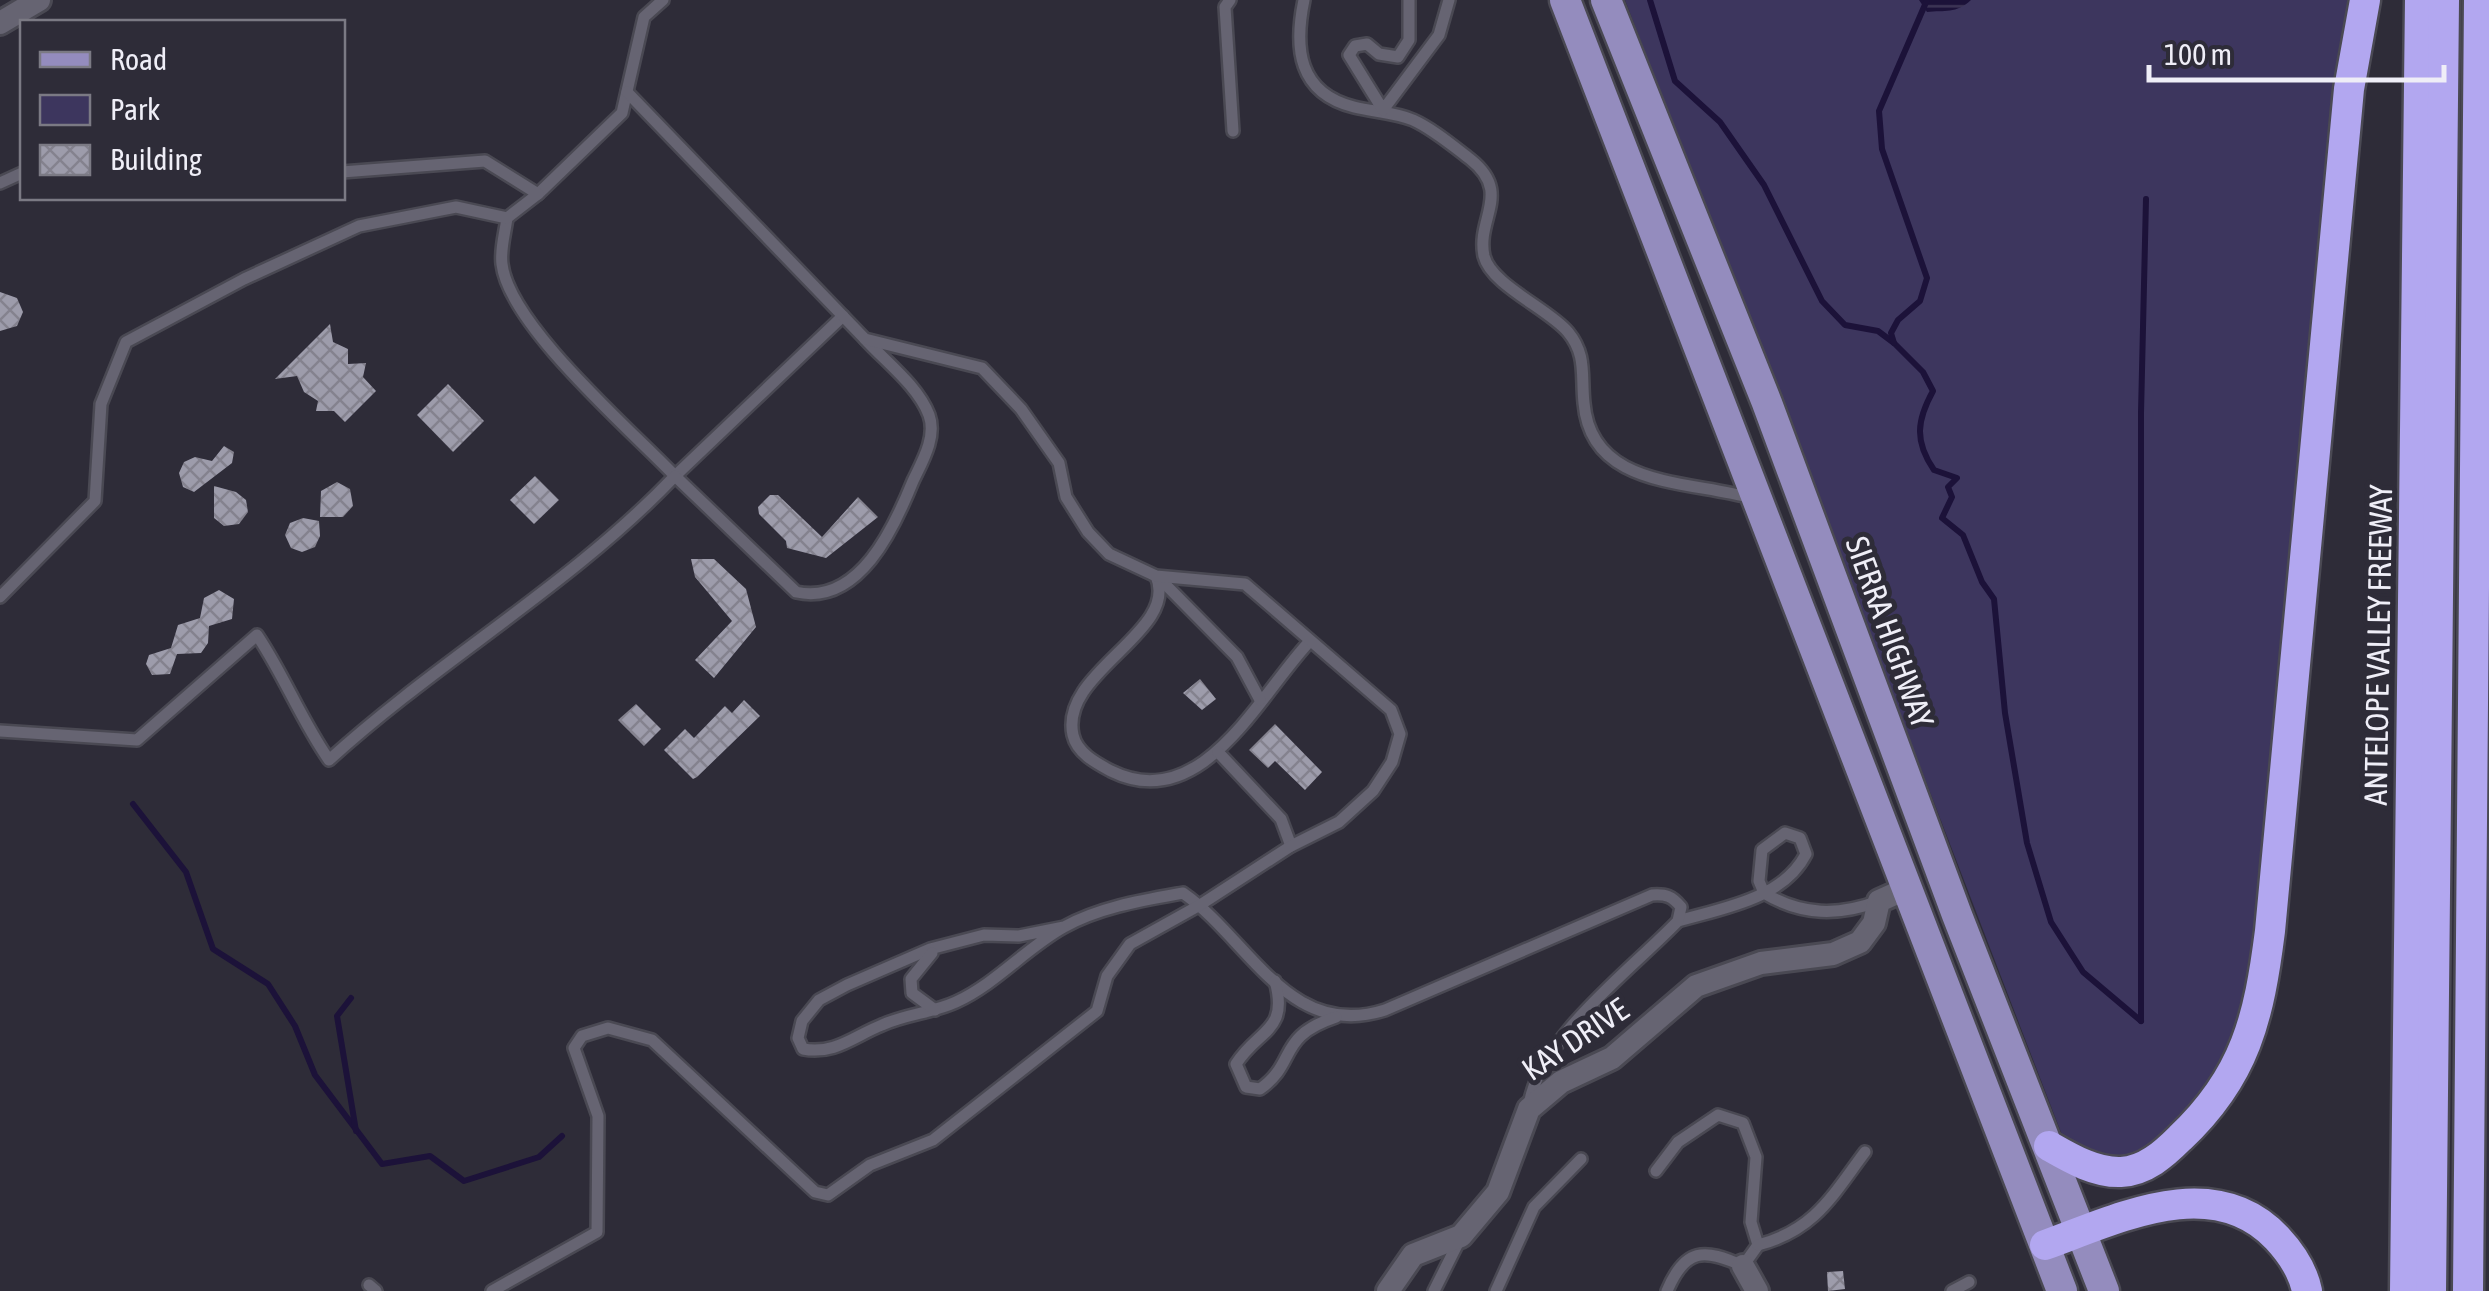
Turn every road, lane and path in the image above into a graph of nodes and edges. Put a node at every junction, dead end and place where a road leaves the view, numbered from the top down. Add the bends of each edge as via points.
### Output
1 (39, 0) edge
2 (662, 0) edge
3 (1230, 0) edge
4 (1304, 0) edge
5 (1409, 0) edge
6 (1448, 0) edge
7 (1565, 0) edge
8 (1606, 0) edge
9 (2365, 0) edge
10 (2420, 0) edge
11 (2444, 0) edge
12 (2480, 0) edge
13 (0, 23) edge
14 (627, 92) junction
15 (1383, 110) junction
16 (1233, 130) dead end
17 (345, 172) edge
18 (538, 194) junction
19 (507, 218) junction
20 (843, 316) junction
21 (865, 339) junction
22 (675, 476) junction
23 (1798, 485) junction
24 (1756, 499) junction
25 (1156, 576) junction
26 (0, 596) edge
27 (1310, 642) junction
28 (1260, 700) junction
29 (0, 731) edge
30 (1218, 752) junction
31 (1291, 846) junction
32 (1908, 888) junction
33 (1764, 894) junction
34 (1879, 901) junction
35 (1200, 906) junction
36 (1678, 921) junction
37 (1064, 927) junction
38 (938, 947) junction
39 (1275, 982) junction
40 (935, 1010) junction
41 (1336, 1017) junction
42 (1529, 1110) junction
43 (2048, 1146) junction
44 (1865, 1152) dead end
45 (1581, 1159) dead end
46 (1656, 1171) dead end
47 (2489, 1214) edge
48 (2081, 1232) junction
49 (1461, 1236) junction
50 (1758, 1245) junction
51 (2045, 1245) junction
52 (1742, 1266) junction
53 (1969, 1282) dead end
54 (492, 1291) edge
55 (1388, 1291) edge
56 (1434, 1291) edge
57 (1496, 1291) edge
58 (1668, 1291) edge
59 (1757, 1291) edge
60 (1952, 1291) edge
61 (2062, 1291) edge
62 (2104, 1291) edge
63 (2307, 1291) edge
64 (2405, 1291) edge
65 (2431, 1291) edge
66 (2468, 1291) edge
67 (2488, 1291) edge

1 - 13 street
2 - 14 lane via 644,17
3 - 16 lane via 1225,7
4 - 15 lane via 1298,52 1307,79 1354,107
5 - 15 lane via 1409,40 1398,57 1366,44 1349,56
6 - 15 lane via 1439,34
7 - 24 main road
8 - 23 main road, SIERRA HIGHWAY
9 - 43 highway via 2350,90 2270,930 2252,1034 2221,1093 2176,1143 2142,1167 2105,1170
10 - 64 highway, ANTELOPE VALLEY FREEWAY
11 - 65 highway
12 - 66 highway
14 - 18 lane via 622,113
14 - 20 lane
15 - 24 lane via 1416,121 1490,180 1484,255 1491,271 1566,329 1584,355 1586,430 1608,460
17 - 18 lane via 485,161
18 - 19 lane
19 - 22 lane via 502,263 514,301
19 - 26 lane via 456,207 359,226 126,342 101,404 95,501
20 - 21 lane
20 - 22 lane
21 - 22 lane via 916,394 930,418 930,442 883,548 844,582 814,596 796,592
21 - 25 lane via 982,368 1059,463 1066,497 1088,532 1110,554
22 - 29 lane via 618,534 384,710 329,760 257,635 137,740
23 - 24 main road
23 - 43 main road, SIERRA HIGHWAY
24 - 32 main road
25 - 27 lane via 1245,584
25 - 28 lane via 1237,658
25 - 30 lane via 1159,607 1093,678 1072,732 1094,762 1138,780 1190,772
27 - 28 lane
27 - 31 lane via 1391,710 1400,734 1373,791 1339,822
28 - 30 lane
30 - 31 lane via 1281,819
31 - 35 lane
32 - 34 street
32 - 51 main road
33 - 33 lane via 1797,872 1806,854 1800,838 1786,833 1762,850
33 - 34 lane via 1823,913
33 - 36 lane
34 - 42 street, KAY DRIVE via 1860,942 1834,954 1761,963 1696,986 1612,1058 1561,1082
35 - 37 lane via 1183,894 1149,899
35 - 39 lane
35 - 54 lane via 1130,944 1107,976 1097,1011 932,1140 870,1164 828,1195 815,1192 652,1040 608,1028 582,1036 574,1048 598,1116 597,1232
36 - 41 lane via 1675,900 1652,894 1385,1010
36 - 42 lane via 1555,1046 1534,1078
37 - 38 lane
37 - 40 lane via 1006,973
38 - 40 lane via 911,979 912,992
38 - 40 lane via 819,1000 798,1038 803,1049 820,1052 900,1017
39 - 41 lane
39 - 41 lane via 1274,1025 1236,1064 1246,1087 1260,1089 1274,1079 1292,1042
42 - 49 street, KAY DRIVE via 1498,1192
43 - 48 main road, SIERRA HIGHWAY
44 - 50 lane via 1816,1216 1794,1234
45 - 57 lane via 1534,1206
46 - 50 lane via 1678,1142 1718,1116 1743,1123 1756,1156 1751,1222
47 - 67 highway
48 - 51 highway
48 - 62 main road, SIERRA HIGHWAY
48 - 63 highway via 2173,1202 2238,1210 2267,1227 2289,1252
49 - 55 street, KAY DRIVE via 1413,1255
49 - 56 lane
50 - 52 lane
51 - 61 main road
52 - 58 lane via 1700,1253 1682,1265
52 - 59 street
53 - 60 lane

